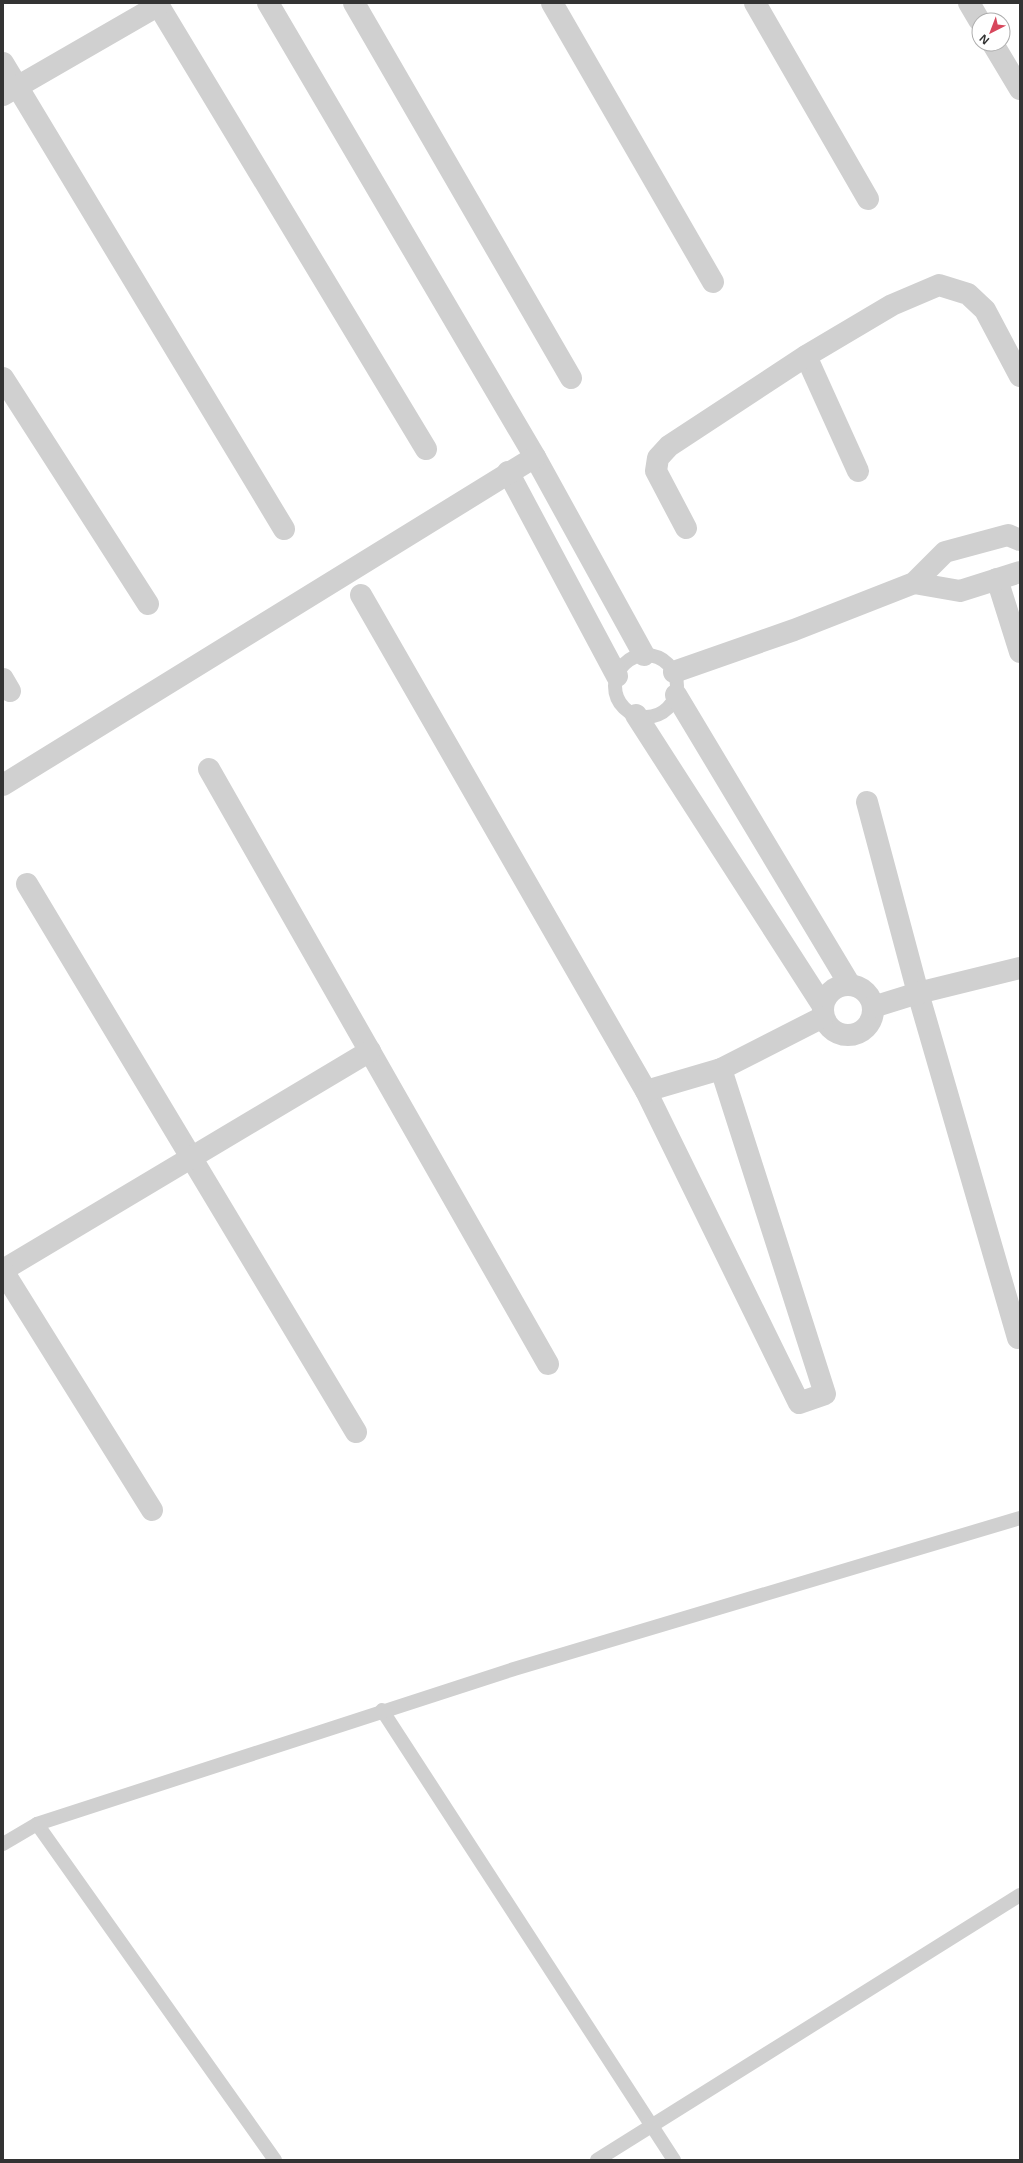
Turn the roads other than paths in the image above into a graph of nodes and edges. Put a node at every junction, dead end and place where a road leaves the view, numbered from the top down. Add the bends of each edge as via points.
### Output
1 (268, 3) edge
2 (354, 3) edge
3 (552, 3) edge
4 (755, 3) edge
5 (969, 3) edge
6 (158, 4) edge
7 (974, 12) edge
8 (999, 52) edge
9 (3, 63) edge
10 (1020, 89) edge
11 (10, 90) edge
12 (868, 199) dead end
13 (713, 282) dead end
14 (806, 356) junction
15 (1020, 376) edge
16 (3, 378) edge
17 (571, 378) dead end
18 (426, 449) dead end
19 (534, 457) junction
20 (858, 471) dead end
21 (508, 472) junction
22 (686, 528) dead end
23 (284, 529) dead end
24 (1020, 540) edge
25 (1020, 572) edge
26 (997, 579) junction
27 (914, 583) junction
28 (360, 595) dead end
29 (148, 604) dead end
30 (1020, 652) edge
31 (644, 655) junction
32 (674, 672) junction
33 (616, 676) junction
34 (676, 696) junction
35 (636, 715) junction
36 (209, 769) dead end
37 (3, 785) edge
38 (867, 802) dead end
39 (27, 884) dead end
40 (1020, 968) edge
41 (850, 985) junction
42 (918, 993) junction
43 (873, 1007) junction
44 (823, 1012) junction
45 (370, 1051) junction
46 (721, 1069) junction
47 (646, 1091) junction
48 (192, 1157) junction
49 (3, 1270) edge
50 (1018, 1338) dead end
51 (548, 1364) dead end
52 (356, 1432) dead end
53 (152, 1510) dead end
54 (1020, 1518) edge
55 (382, 1710) junction
56 (38, 1824) junction
57 (3, 1844) edge
58 (1020, 1895) edge
59 (650, 2125) junction
60 (275, 2160) edge
61 (597, 2160) edge
62 (674, 2160) edge

1 - 19 street
2 - 17 street
3 - 13 street
4 - 12 street
5 - 7 street
6 - 11 street
6 - 18 street
8 - 10 street
9 - 11 street
11 - 23 street
14 - 15 street via 892,305 939,285 968,294 986,310
14 - 20 street
14 - 22 street via 669,446 658,458 656,471
16 - 29 street
19 - 21 street
19 - 31 street
21 - 33 street
21 - 37 street
24 - 27 street via 1008,535 945,552
25 - 26 street
26 - 27 street via 960,591
26 - 30 street
27 - 32 street via 794,630
28 - 47 street
31 - 32 lane via 656,656 667,662
31 - 33 lane via 633,658 623,665
32 - 34 lane
33 - 35 lane via 618,699 626,709
34 - 35 lane via 670,706 660,714
34 - 41 street
35 - 44 street
36 - 45 street
38 - 42 street
39 - 48 street
40 - 42 street
41 - 43 street via 865,992
41 - 44 street via 842,985 831,991 824,1000
42 - 43 street
42 - 50 street
43 - 44 street via 873,1015 864,1029 857,1034 848,1035 833,1031
44 - 46 street
45 - 48 street
45 - 51 street
46 - 47 street
46 - 47 street via 825,1394 799,1402
48 - 49 street
48 - 52 street
49 - 53 street
54 - 55 lane
55 - 56 lane
55 - 59 lane
56 - 57 lane
56 - 60 lane
58 - 59 lane
59 - 61 lane
59 - 62 lane

